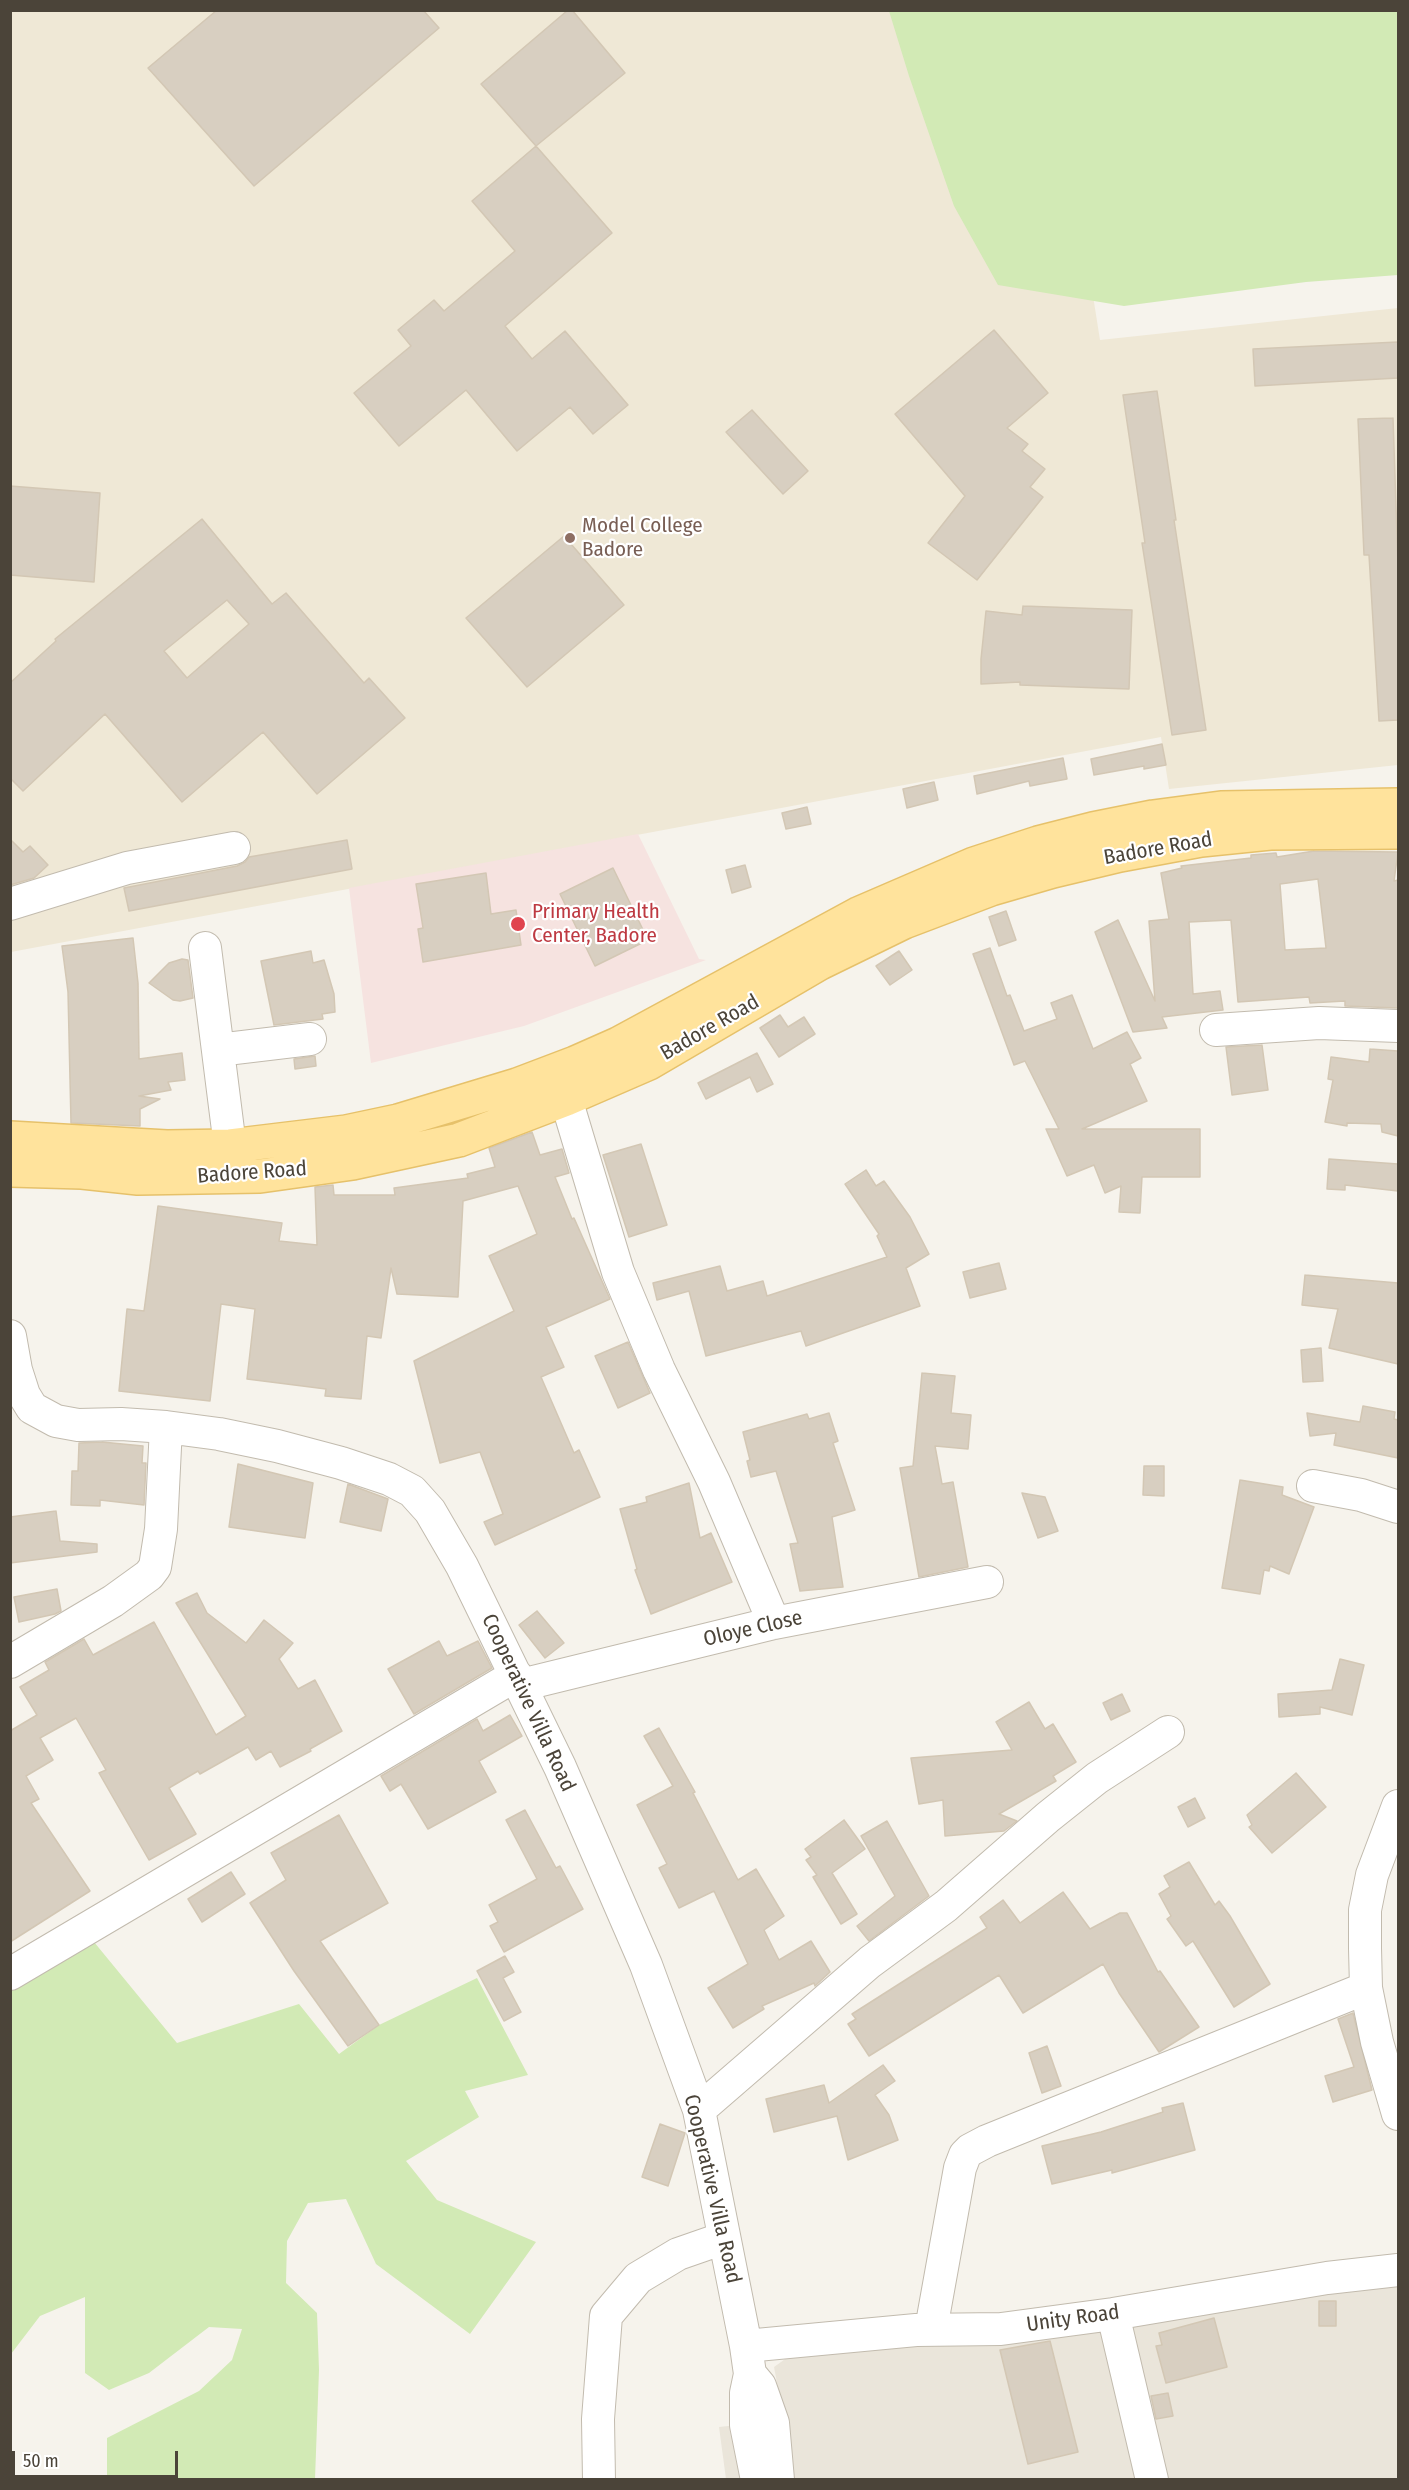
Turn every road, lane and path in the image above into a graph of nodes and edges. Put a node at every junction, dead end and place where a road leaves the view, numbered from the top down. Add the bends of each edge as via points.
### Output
1 (1398, 805) edge
2 (1398, 832) edge
3 (234, 848) dead end
4 (10, 904) edge
5 (205, 948) dead end
6 (1398, 1026) edge
7 (1216, 1030) dead end
8 (310, 1039) dead end
9 (218, 1050) junction
10 (567, 1099) junction
11 (10, 1138) edge
12 (210, 1157) junction
13 (10, 1170) edge
14 (10, 1336) edge
15 (21, 1413) edge
16 (166, 1427) junction
17 (1312, 1486) dead end
18 (1398, 1508) edge
19 (987, 1581) dead end
20 (774, 1623) junction
21 (10, 1662) edge
22 (518, 1680) junction
23 (1168, 1732) dead end
24 (1398, 1806) edge
25 (10, 1974) edge
26 (1366, 1988) junction
27 (699, 2110) junction
28 (1398, 2114) edge
29 (724, 2238) junction
30 (1398, 2270) edge
31 (1113, 2314) junction
32 (931, 2330) junction
33 (748, 2360) junction
34 (599, 2480) edge
35 (757, 2480) edge
36 (778, 2480) edge
37 (1152, 2480) edge

1 - 12 main road, Badore Road via 1221,808 1153,817 1038,843 974,864 858,914 618,1044 518,1085 409,1118
2 - 10 main road, Badore Road via 1270,833 1191,841 1053,871 991,889 933,910 820,963 649,1064
3 - 4 street via 127,868
5 - 9 street
6 - 7 street via 1319,1023
8 - 9 street
9 - 12 street
10 - 12 main road, Badore Road via 459,1140 352,1163 260,1176
10 - 20 street via 618,1272
11 - 12 main road, Badore Road
12 - 13 main road, Badore Road via 138,1178
14 - 15 street, Cooperative Villa Road
15 - 16 street, Cooperative Villa Road via 78,1425
16 - 21 street via 160,1542 155,1567 113,1601
16 - 22 street, Cooperative Villa Road via 219,1434 330,1460 389,1479 411,1491 430,1511 462,1566
17 - 18 street via 1361,1495
19 - 20 street, Oloye Close
20 - 22 street, Oloye Close
22 - 25 street, Oloye Close
22 - 27 street, Cooperative Villa Road via 646,1965
23 - 27 street via 1097,1778 1048,1817 946,1906 870,1962
24 - 26 street via 1372,1875 1365,1910
26 - 28 street
26 - 32 street via 970,2150 960,2168
27 - 29 street, Cooperative Villa Road
29 - 33 street, Cooperative Villa Road
29 - 34 street via 678,2254 638,2278 606,2316 598,2419
30 - 31 street, Unity Road
31 - 32 street, Unity Road via 1001,2329
31 - 37 street
32 - 33 street, Unity Road
33 - 35 street, Cooperative Villa Road via 746,2425
33 - 36 street, Cooperative Villa Road via 773,2423

